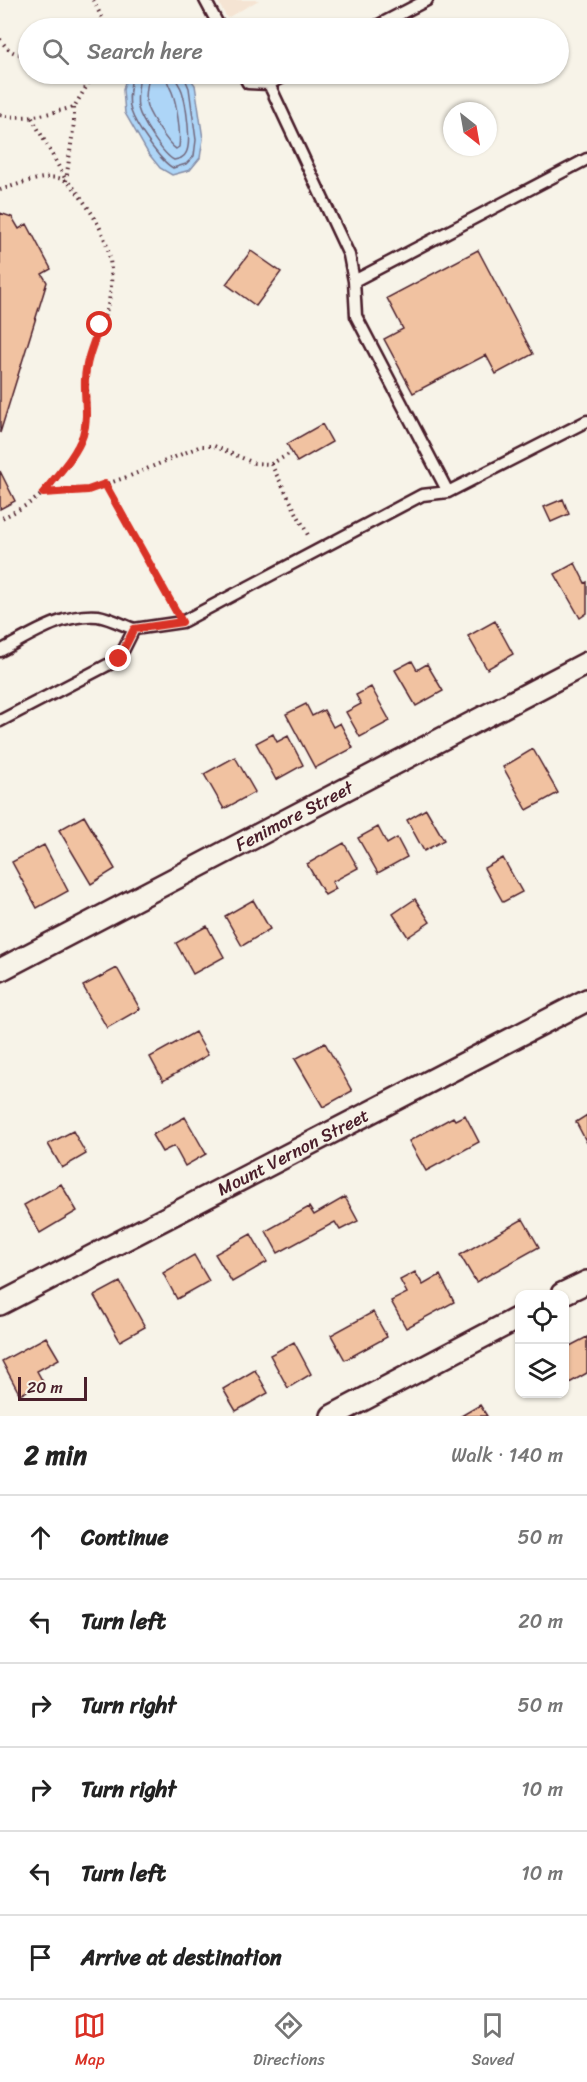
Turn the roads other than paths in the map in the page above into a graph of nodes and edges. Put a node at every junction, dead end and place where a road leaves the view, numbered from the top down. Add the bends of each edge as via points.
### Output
1 (205, 0) edge
2 (427, 0) edge
3 (215, 18) edge
4 (392, 18) edge
5 (248, 84) edge
6 (269, 84) joint
7 (587, 159) edge
8 (354, 281) junction
9 (587, 421) edge
10 (448, 492) junction
11 (134, 629) junction
12 (0, 651) edge
13 (587, 663) edge
14 (0, 721) edge
15 (0, 970) edge
16 (587, 1000) edge
17 (587, 1282) edge
18 (569, 1291) edge
19 (0, 1304) edge
20 (515, 1319) edge
21 (332, 1416) edge

1 - 3 lane
2 - 4 lane
5 - 6 lane
6 - 8 lane via 349,255
7 - 8 lane
8 - 10 lane via 356,316
9 - 10 lane
10 - 11 lane via 422,495 182,622
11 - 12 lane via 100,616 75,617 58,621
11 - 14 lane via 119,659
13 - 15 street, Fenimore Street
16 - 19 street, Mount Vernon Street
17 - 18 street
20 - 21 street

